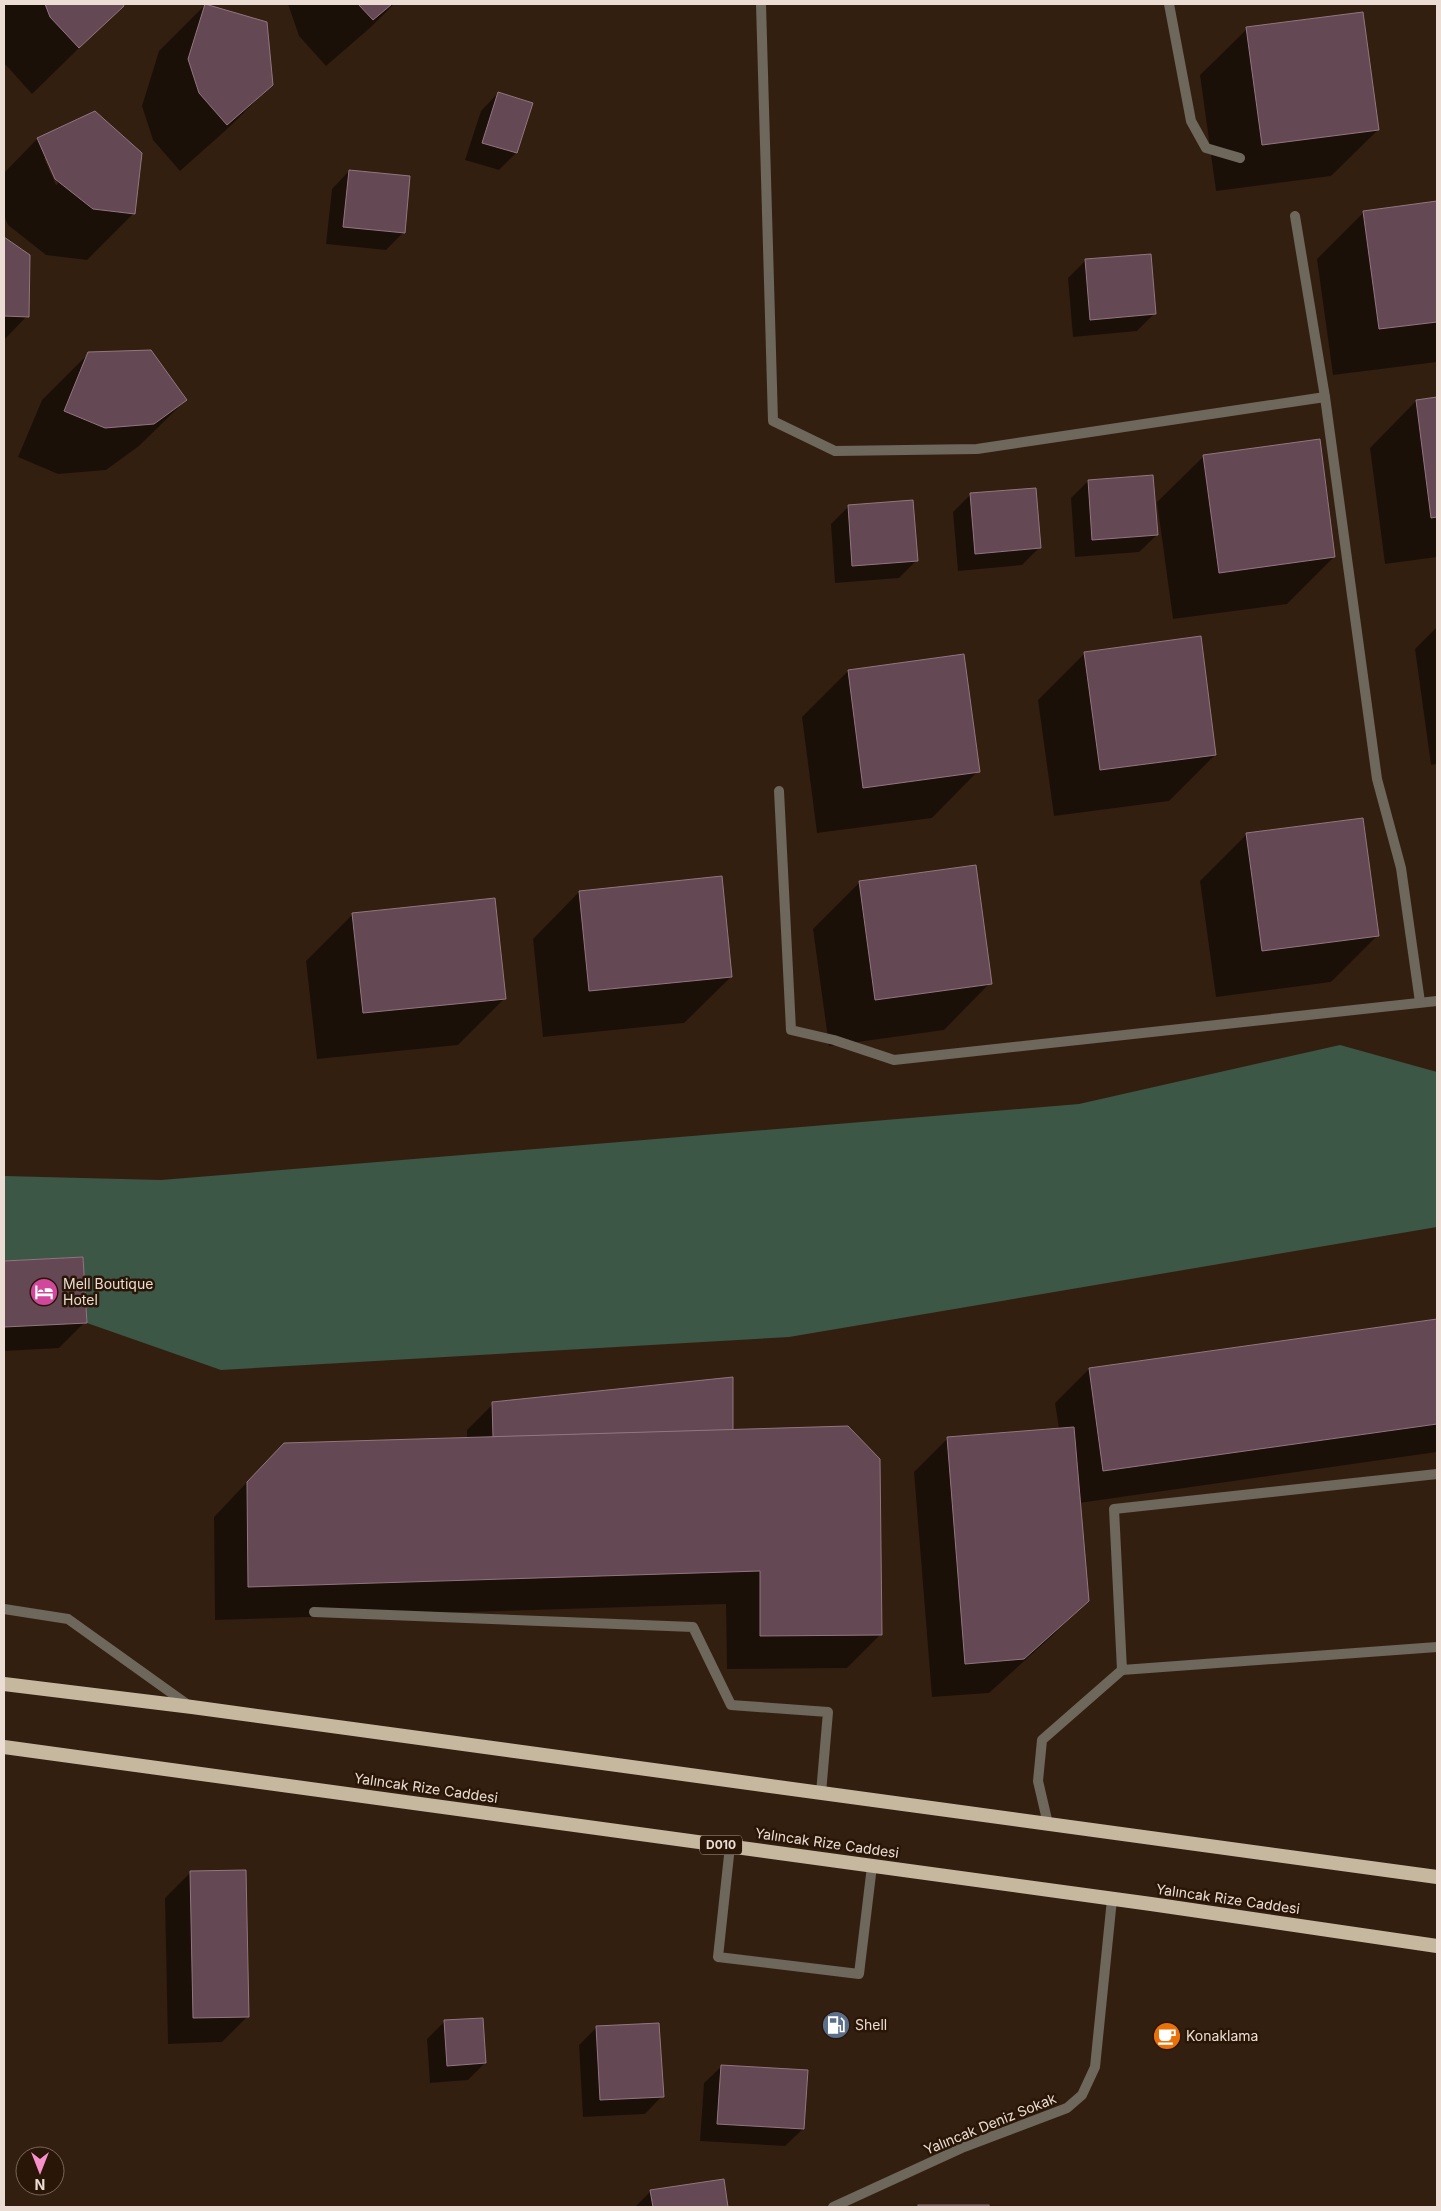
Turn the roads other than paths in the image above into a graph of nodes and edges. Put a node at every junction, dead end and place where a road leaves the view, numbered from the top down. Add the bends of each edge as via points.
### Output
1 (761, 4) edge
2 (1169, 4) edge
3 (1240, 158) dead end
4 (1295, 216) dead end
5 (1325, 397) junction
6 (779, 791) dead end
7 (1437, 1001) edge
8 (1420, 1002) junction
9 (1437, 1474) edge
10 (4, 1609) edge
11 (314, 1612) dead end
12 (1437, 1647) edge
13 (1122, 1670) junction
14 (4, 1684) edge
15 (192, 1707) junction
16 (4, 1747) edge
17 (821, 1793) junction
18 (1048, 1824) junction
19 (730, 1846) junction
20 (872, 1866) junction
21 (1437, 1877) edge
22 (1112, 1899) junction
23 (1437, 1946) edge
24 (833, 2207) edge

1 - 5 street via 773,421 835,451 977,449
2 - 3 street via 1191,122 1206,148
4 - 5 street
5 - 8 street via 1377,779 1401,868
6 - 8 street via 792,1030 894,1060
7 - 8 street
9 - 13 street via 1114,1509
10 - 15 street via 68,1619
11 - 17 street via 693,1628 731,1705 828,1712
12 - 13 street
13 - 18 street via 1042,1740 1038,1780
14 - 15 highway
15 - 17 highway
16 - 19 highway, Yalıncak Rize Caddesi / D010
17 - 18 highway
18 - 21 highway
19 - 20 highway, Yalıncak Rize Caddesi / D010
19 - 20 street via 718,1957 859,1974
20 - 22 highway, Yalıncak Rize Caddesi / D010
22 - 23 highway, Yalıncak Rize Caddesi / D010
22 - 24 street, Yalıncak Deniz Sokak via 1095,2066 1082,2095 1067,2108 964,2148

